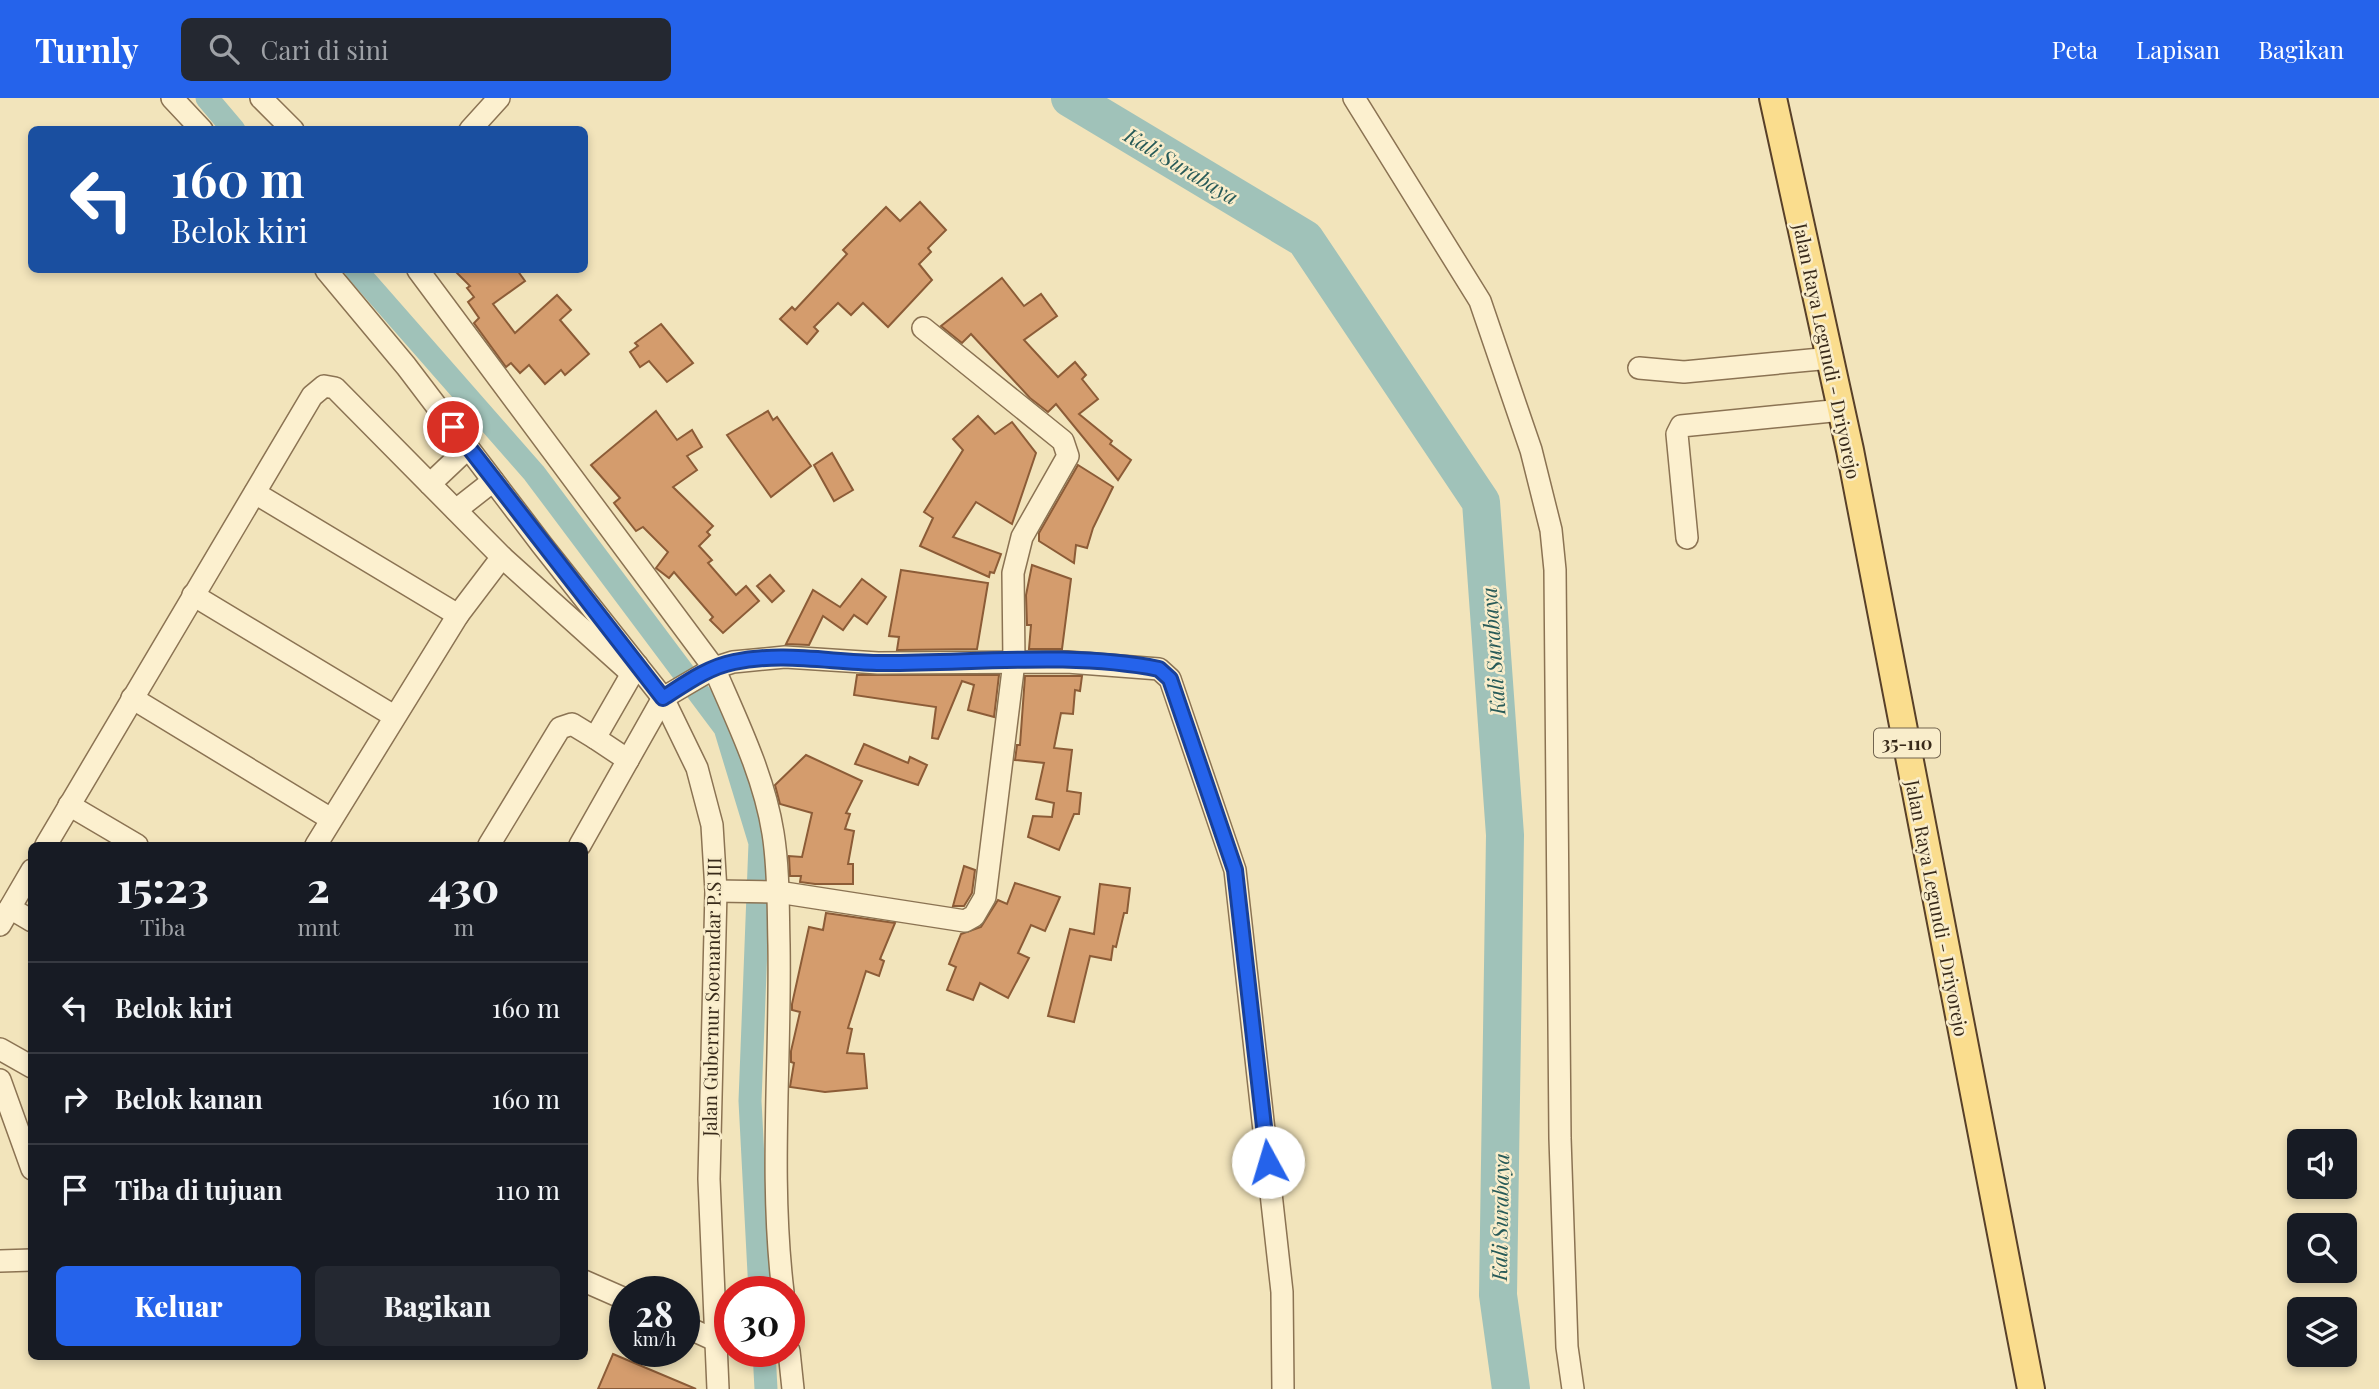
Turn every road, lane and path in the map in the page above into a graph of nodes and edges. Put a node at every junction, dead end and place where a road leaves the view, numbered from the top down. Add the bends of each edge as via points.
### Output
1 (172, 98) edge
2 (261, 98) edge
3 (499, 98) edge
4 (1354, 98) edge
5 (1773, 98) edge
6 (197, 126) edge
7 (289, 126) edge
8 (474, 126) edge
9 (330, 273) edge
10 (420, 273) edge
11 (923, 328) dead end
12 (1831, 358) junction
13 (1639, 368) dead end
14 (1842, 410) junction
15 (468, 448) junction
16 (493, 481) junction
17 (430, 484) junction
18 (256, 493) junction
19 (456, 510) junction
20 (1687, 538) dead end
21 (502, 557) junction
22 (193, 596) junction
23 (458, 615) junction
24 (1014, 662) junction
25 (635, 670) junction
26 (710, 670) junction
27 (669, 695) junction
28 (132, 698) junction
29 (394, 716) junction
30 (595, 738) junction
31 (628, 760) junction
32 (69, 805) junction
33 (331, 820) junction
34 (48, 842) edge
35 (132, 842) edge
36 (318, 842) edge
37 (491, 842) edge
38 (582, 842) edge
39 (28, 877) edge
40 (723, 891) junction
41 (771, 891) junction
42 (5, 917) edge
43 (28, 920) edge
44 (0, 1049) edge
45 (28, 1065) edge
46 (0, 1080) edge
47 (28, 1158) edge
48 (28, 1260) edge
49 (0, 1261) edge
50 (781, 1276) edge
51 (714, 1282) edge
52 (588, 1283) edge
53 (609, 1292) edge
54 (721, 1367) edge
55 (791, 1367) edge
56 (718, 1389) edge
57 (793, 1389) edge
58 (1283, 1389) edge
59 (1573, 1389) edge
60 (2031, 1389) edge

1 - 6 street
2 - 7 street
3 - 8 street
4 - 59 street via 1480,301 1531,450 1550,530 1555,570 1560,1138 1567,1347
5 - 12 main road, Jalan Raya Legundi - Driyorejo / 35-110
9 - 15 street, Jalan Gubernur Soenandar P.S III
10 - 26 street
11 - 24 street via 1067,448 1065,463 1022,537 1017,555
12 - 13 street via 1685,372
12 - 14 main road, Jalan Raya Legundi - Driyorejo / 35-110
14 - 20 street via 1681,426 1677,435
14 - 60 main road, Jalan Raya Legundi - Driyorejo / 35-110
15 - 16 street, Jalan Gubernur Soenandar P.S III
15 - 17 street
16 - 19 street
16 - 25 street, Jalan Gubernur Soenandar P.S III
17 - 18 street via 335,388 324,386 312,396
17 - 19 street
18 - 22 street
18 - 23 street
19 - 21 street
21 - 23 street
21 - 25 street
22 - 28 street
22 - 29 street
23 - 29 street
24 - 26 street via 878,663 785,657 733,662
24 - 41 street via 985,897 974,915 965,920
24 - 58 street via 1144,666 1159,669 1170,679 1235,870 1282,1292
25 - 27 street, Jalan Gubernur Soenandar P.S III
25 - 30 street
26 - 27 street
26 - 41 street via 744,736 764,795 773,831
27 - 31 street
27 - 40 street, Jalan Gubernur Soenandar P.S III via 697,768
28 - 32 street
28 - 33 street
29 - 33 street
30 - 31 street
30 - 37 street via 572,723 560,728
31 - 38 street
32 - 34 street
32 - 35 street
33 - 36 street
39 - 42 street
40 - 41 street
40 - 51 street, Jalan Gubernur Soenandar P.S III via 709,1179
41 - 50 street via 780,1049 775,1153
42 - 43 street
44 - 45 street
46 - 47 street
48 - 49 street
52 - 53 street
54 - 56 street, Jalan Gubernur Soenandar P.S III
55 - 57 street

